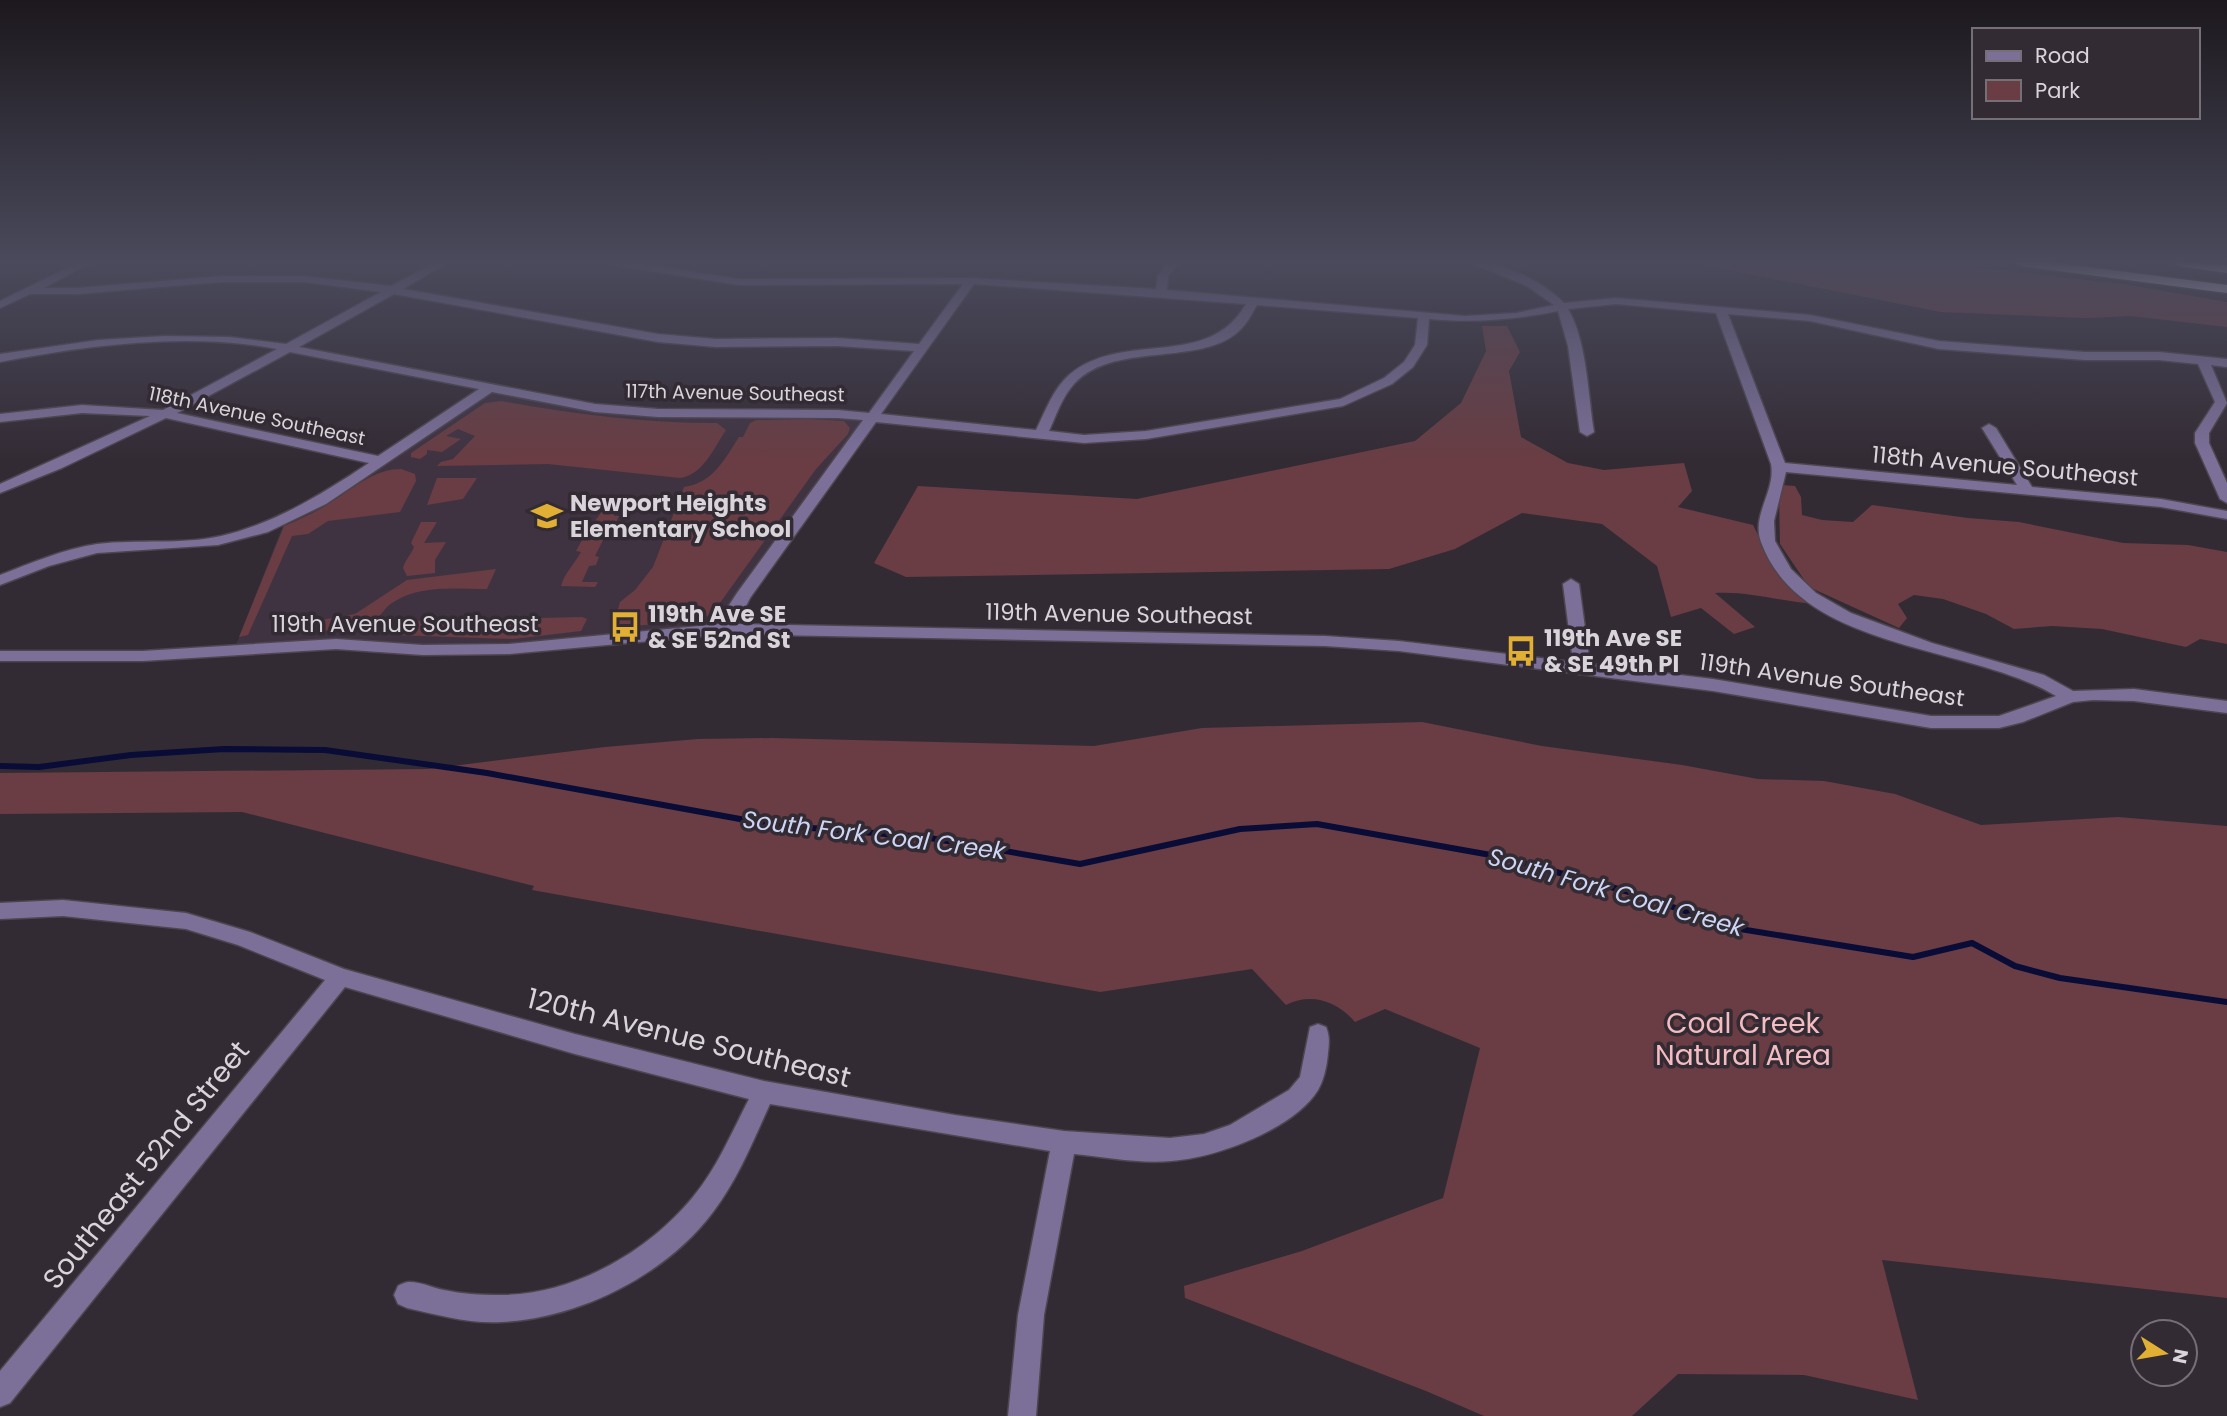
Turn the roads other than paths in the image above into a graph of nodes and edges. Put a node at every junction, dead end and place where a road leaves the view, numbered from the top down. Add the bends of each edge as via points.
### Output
1 (322, 328) edge
2 (603, 328) edge
3 (937, 328) edge
4 (1237, 328) edge
5 (1423, 328) edge
6 (1570, 328) edge
7 (1728, 328) edge
8 (1861, 328) edge
9 (287, 347) junction
10 (923, 348) junction
11 (0, 358) edge
12 (2202, 359) junction
13 (2227, 363) edge
14 (491, 387) junction
15 (165, 414) junction
16 (872, 417) junction
17 (0, 418) edge
18 (1989, 428) dead end
19 (1587, 432) dead end
20 (1040, 436) junction
21 (381, 461) junction
22 (1779, 467) junction
23 (0, 489) edge
24 (2027, 490) junction
25 (2227, 499) edge
26 (2227, 514) edge
27 (0, 580) edge
28 (1571, 584) dead end
29 (727, 629) junction
30 (0, 656) edge
31 (1582, 668) junction
32 (2070, 697) junction
33 (2227, 707) edge
34 (0, 911) edge
35 (341, 977) junction
36 (1318, 1034) dead end
37 (764, 1093) junction
38 (1064, 1142) junction
39 (407, 1295) dead end
40 (0, 1392) edge
41 (1022, 1416) edge

1 - 9 street
2 - 10 street via 716,342 837,342
3 - 10 street
4 - 20 street via 1192,346 1122,355 1076,374
5 - 20 street, 117th Avenue Southeast via 1421,345 1409,363 1388,381 1343,402 1110,439
6 - 19 street
7 - 22 street
8 - 12 street via 1940,345
9 - 11 street, 117th Avenue Southeast via 233,340 155,339
9 - 14 street, 117th Avenue Southeast
9 - 15 street
10 - 16 street
12 - 13 street
12 - 25 street via 2221,402 2202,433 2202,443
14 - 16 street, 117th Avenue Southeast via 624,411
14 - 21 street
15 - 17 street, 118th Avenue Southeast via 86,408
15 - 21 street, 118th Avenue Southeast
15 - 23 street
16 - 20 street, 117th Avenue Southeast
16 - 29 street via 743,596
18 - 24 street
21 - 27 street via 302,512 251,533 191,544 96,549
22 - 24 street, 118th Avenue Southeast
22 - 32 street via 1765,527 1774,557 1797,586 1869,627 2039,680
24 - 26 street, 118th Avenue Southeast
28 - 31 street
29 - 30 street, 119th Avenue Southeast via 509,649 336,644 144,656
29 - 31 street, 119th Avenue Southeast via 1354,642
31 - 32 street, 119th Avenue Southeast via 1944,723 2017,718
32 - 33 street, 119th Avenue Southeast via 2134,695
34 - 35 street, 120th Avenue Southeast via 63,908 186,921
35 - 37 street, 120th Avenue Southeast
35 - 40 street, Southeast 52nd Street
36 - 38 street, 120th Avenue Southeast via 1310,1082 1297,1098 1236,1134 1170,1150
37 - 38 street, 120th Avenue Southeast
37 - 39 street via 725,1172 704,1203 656,1250 624,1270 588,1289 520,1308 471,1308
38 - 41 street via 1031,1315

